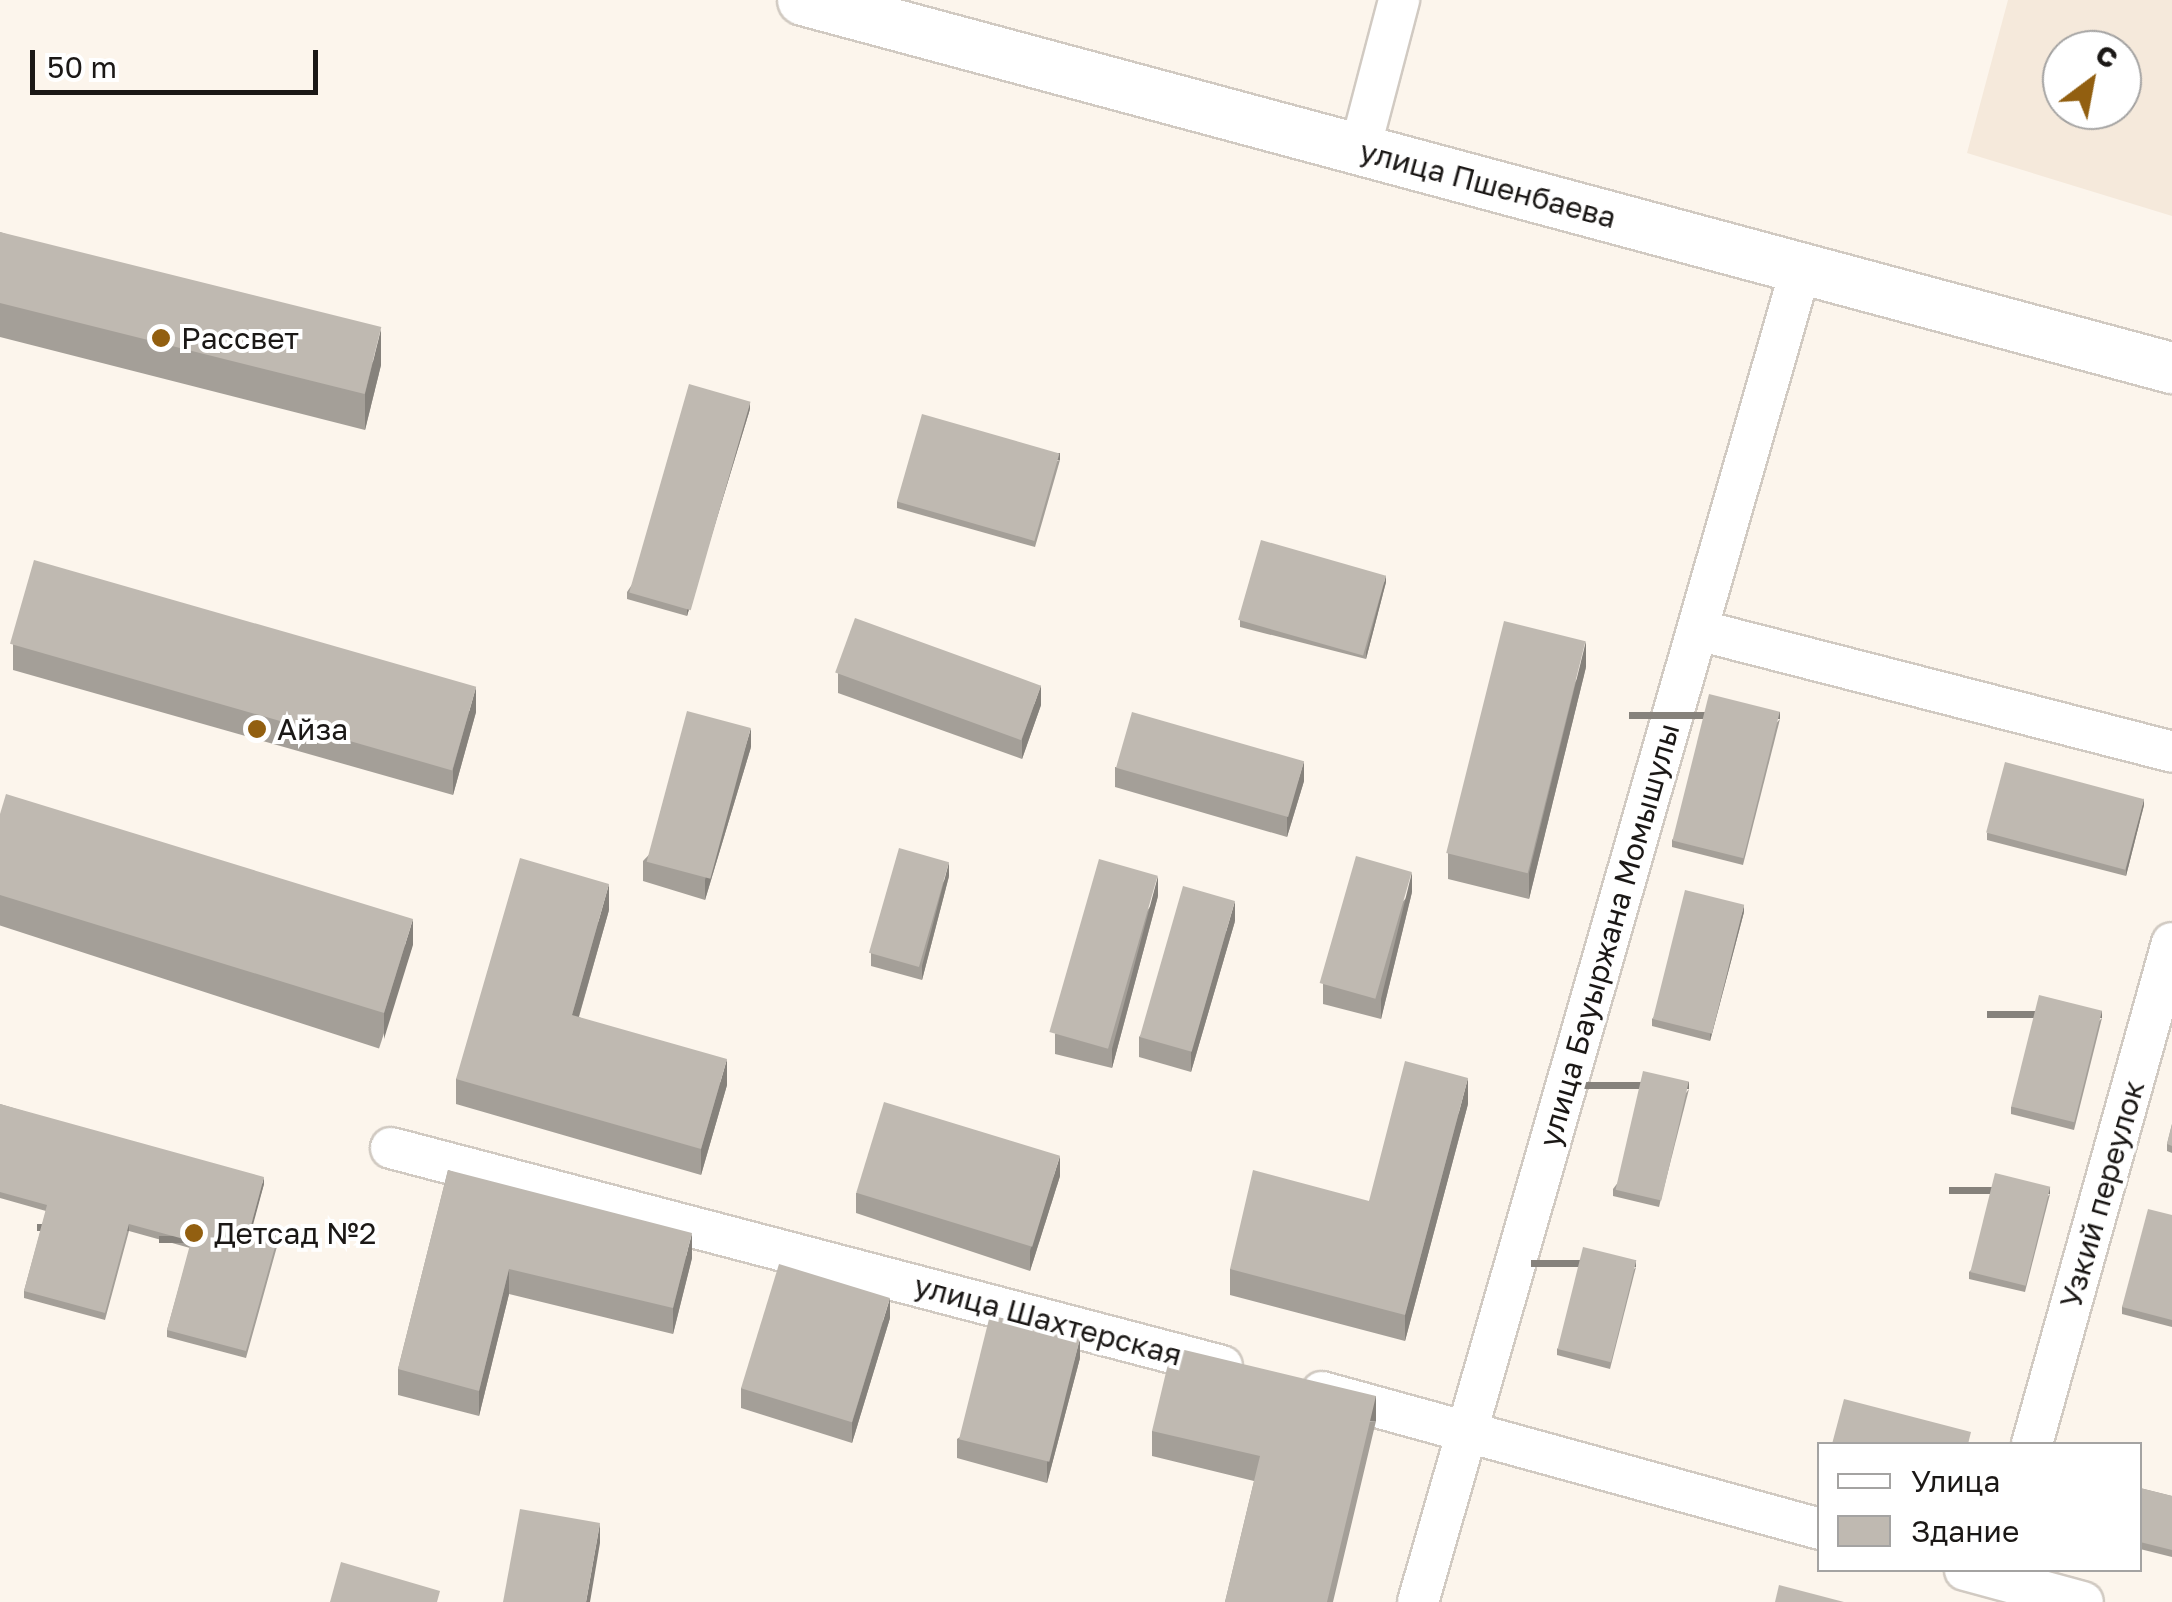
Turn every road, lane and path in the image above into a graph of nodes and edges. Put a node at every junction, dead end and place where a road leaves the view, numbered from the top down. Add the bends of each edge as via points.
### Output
1 (803, 0) edge
2 (1399, 0) edge
3 (1360, 149) junction
4 (1801, 268) junction
5 (2172, 368) edge
6 (1698, 630) junction
7 (2172, 752) edge
8 (2172, 943) edge
9 (391, 1148) dead end
10 (1464, 1429) junction
11 (2033, 1442) edge
12 (1817, 1528) edge
13 (1986, 1580) edge
14 (1418, 1602) edge
15 (2083, 1602) edge

1 - 3 street, улица Пшенбаева
2 - 3 street
3 - 4 street, улица Пшенбаева
4 - 5 street, улица Пшенбаева
4 - 6 street, улица Бауыржана Момышулы
6 - 7 street
6 - 10 street, улица Бауыржана Момышулы
8 - 11 street, Узкий переулок
9 - 10 street, улица Шахтерская
10 - 12 street, улица Шахтерская
10 - 14 street, улица Бауыржана Момышулы
13 - 15 street

